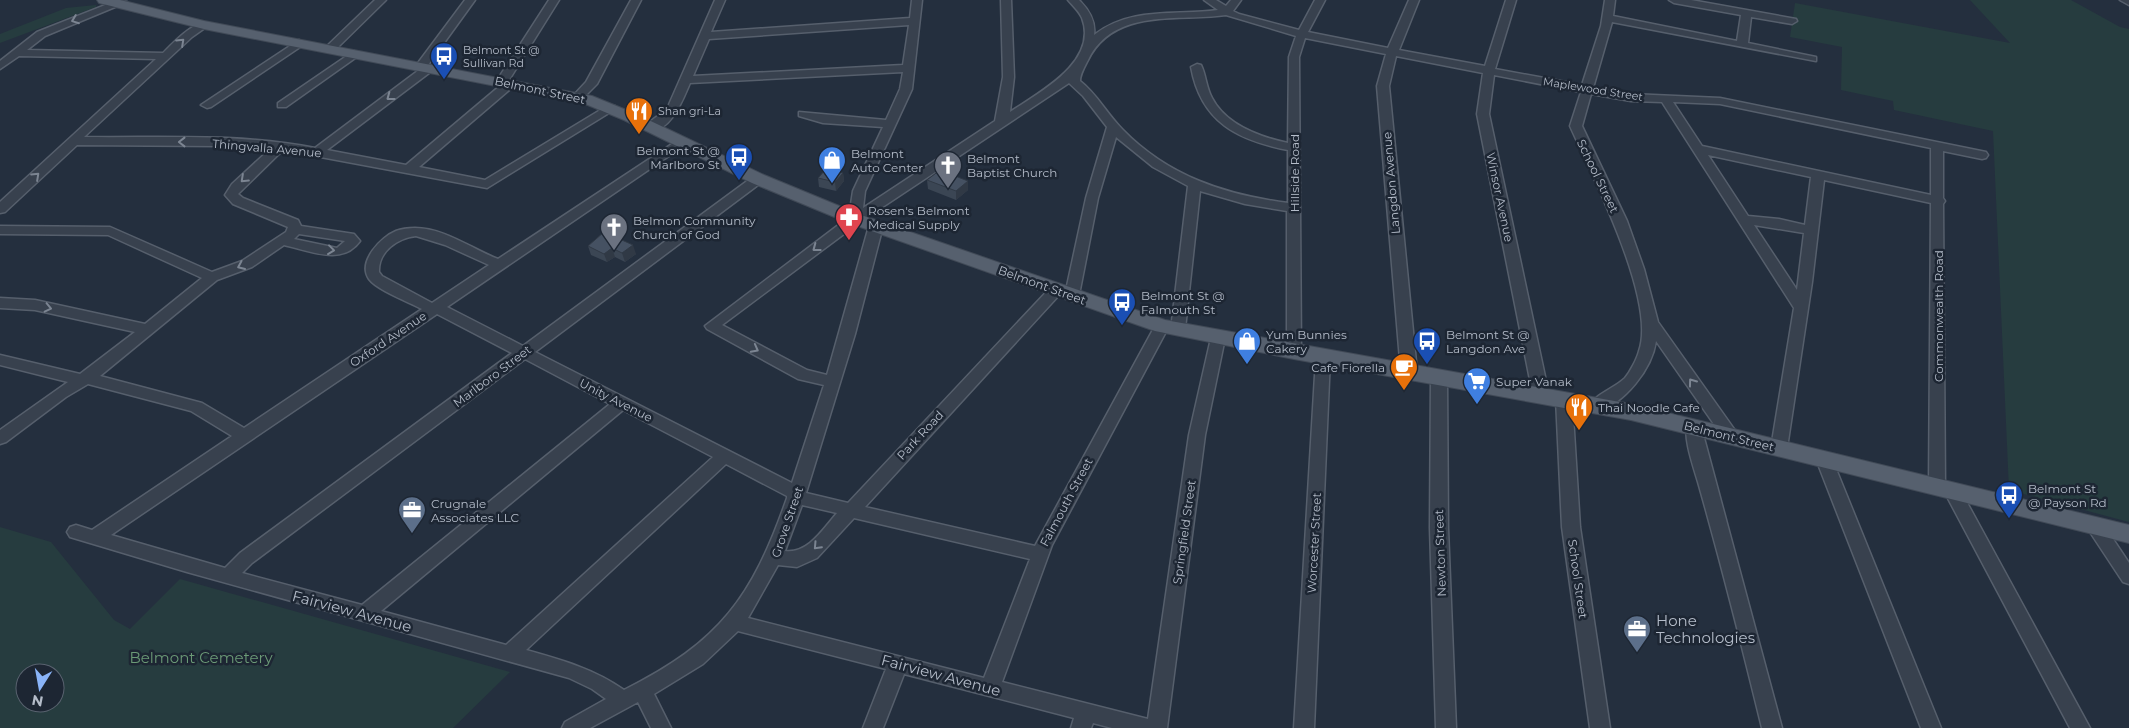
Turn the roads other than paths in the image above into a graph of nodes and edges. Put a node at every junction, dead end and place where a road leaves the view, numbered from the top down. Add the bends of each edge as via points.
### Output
1 (104, 0) edge
2 (381, 0) edge
3 (470, 0) edge
4 (554, 0) edge
5 (636, 0) edge
6 (720, 0) edge
7 (916, 0) edge
8 (1006, 0) edge
9 (1073, 0) edge
10 (1209, 0) edge
11 (1236, 0) edge
12 (1320, 0) edge
13 (1414, 0) edge
14 (1511, 0) edge
15 (1610, 0) edge
16 (1674, 0) edge
17 (2126, 0) edge
18 (122, 2) edge
19 (2129, 2) edge
20 (1228, 12) junction
21 (1746, 13) junction
22 (1607, 18) junction
23 (914, 21) junction
24 (1792, 22) dead end
25 (204, 25) junction
26 (1302, 34) junction
27 (705, 36) junction
28 (299, 43) junction
29 (1742, 44) junction
30 (330, 49) junction
31 (1392, 52) junction
32 (15, 53) junction
33 (354, 54) junction
34 (1085, 54) junction
35 (165, 56) junction
36 (1812, 59) dead end
37 (0, 66) edge
38 (425, 67) junction
39 (1197, 67) dead end
40 (910, 68) junction
41 (1489, 71) junction
42 (685, 80) junction
43 (507, 82) junction
44 (1586, 90) junction
45 (578, 97) junction
46 (1665, 98) junction
47 (207, 104) dead end
48 (282, 105) dead end
49 (611, 108) junction
50 (803, 114) dead end
51 (1001, 122) junction
52 (891, 124) junction
53 (651, 127) junction
54 (1113, 128) junction
55 (73, 141) junction
56 (681, 142) junction
57 (280, 146) junction
58 (1938, 146) junction
59 (1294, 148) junction
60 (1698, 149) junction
61 (318, 152) junction
62 (1982, 155) dead end
63 (409, 169) junction
64 (1818, 175) junction
65 (758, 179) junction
66 (1194, 186) junction
67 (1939, 201) junction
68 (0, 208) edge
69 (1294, 208) junction
70 (855, 219) junction
71 (1744, 220) junction
72 (876, 226) junction
73 (295, 229) junction
74 (0, 230) edge
75 (1812, 230) junction
76 (284, 241) junction
77 (500, 264) junction
78 (212, 277) junction
79 (1064, 292) junction
80 (0, 304) edge
81 (434, 308) junction
82 (1801, 308) junction
83 (1650, 322) junction
84 (1170, 327) junction
85 (148, 330) junction
86 (1218, 338) junction
87 (1294, 352) junction
88 (524, 353) junction
89 (1323, 358) junction
90 (0, 360) edge
91 (1409, 372) junction
92 (1439, 377) junction
93 (85, 379) junction
94 (833, 381) junction
95 (1541, 395) junction
96 (1564, 400) junction
97 (622, 403) junction
98 (1597, 406) junction
99 (1694, 427) junction
100 (244, 436) junction
101 (1731, 436) junction
102 (0, 438) edge
103 (1779, 448) junction
104 (724, 456) junction
105 (1824, 459) junction
106 (1944, 489) junction
107 (796, 495) junction
108 (849, 511) junction
109 (2095, 526) junction
110 (76, 532) dead end
111 (2129, 534) edge
112 (95, 537) junction
113 (1039, 554) junction
114 (775, 557) junction
115 (228, 576) junction
116 (2129, 577) edge
117 (364, 614) junction
118 (734, 622) junction
119 (509, 654) junction
120 (898, 664) junction
121 (990, 688) junction
122 (642, 690) junction
123 (623, 700) junction
124 (1083, 720) edge
125 (572, 728) edge
126 (661, 728) edge
127 (873, 728) edge
128 (1147, 728) edge
129 (1157, 728) edge
130 (1304, 728) edge
131 (1446, 728) edge
132 (1600, 728) edge
133 (1772, 728) edge
134 (1931, 728) edge
135 (2080, 728) edge

1 - 18 main road, Belmont Street
2 - 30 street
3 - 38 street
4 - 43 street
5 - 45 street via 591,84
6 - 27 street
7 - 23 street
8 - 51 street via 1009,84
9 - 34 street via 1085,13 1090,28
10 - 20 street, Maplewood Street
11 - 20 street
12 - 26 street, Hillside Road
13 - 31 street, Langdon Avenue
14 - 41 street, Winsor Avenue
15 - 22 street, School Street
16 - 21 street
17 - 19 street
18 - 25 main road, Belmont Street
18 -> 32 street via 48,31
20 - 26 street, Maplewood Street via 1259,24
20 - 34 street via 1135,19 1102,35
21 - 24 street
21 - 29 street
22 - 29 street
22 - 44 street, School Street
23 - 27 street
23 - 40 street
25 - 28 main road, Belmont Street
35 -> 25 street via 191,32
26 - 31 street, Maplewood Street
26 - 59 street, Hillside Road via 1294,57
27 - 42 street
28 - 30 main road, Belmont Street
28 - 47 street
29 - 36 street
30 - 33 main road, Belmont Street
31 - 41 street, Maplewood Street
31 - 91 street, Langdon Avenue via 1383,94
32 - 35 street
32 - 37 street
33 - 38 main road, Belmont Street
33 - 48 street
34 - 51 street via 1064,81
34 - 54 street via 1074,82 1088,92
35 - 55 street
38 - 43 main road, Belmont Street
38 -> 61 street
39 - 59 street via 1203,96 1225,121 1255,138
40 - 42 street
40 - 52 street via 903,98
41 - 44 street, Maplewood Street
41 - 95 street, Winsor Avenue via 1484,94 1484,122
42 - 53 street via 671,113
43 - 45 main road, Belmont Street
43 - 63 street
44 - 46 street, Maplewood Street via 1632,98
44 - 83 street, School Street via 1577,130 1620,221 1637,269
45 - 49 main road, Belmont Street
46 - 58 street, Maplewood Street via 1720,101
46 - 60 street
49 - 53 main road, Belmont Street
49 - 63 street, Thingvalla Avenue via 488,184
50 - 52 street via 823,119
51 - 70 street
52 - 70 street via 859,191
53 - 56 main road, Belmont Street
54 - 66 street via 1149,161
54 - 79 street
57 -> 55 street, Thingvalla Avenue via 220,142
68 -> 55 street
56 - 65 main road, Belmont Street
56 - 77 street, Oxford Avenue
57 - 61 street, Thingvalla Avenue
57 -> 73 street via 231,195 291,222
58 - 62 street, Maplewood Street
58 - 67 street, Commonwealth Road
59 - 69 street, Hillside Road
60 - 64 street
60 - 71 street
61 - 63 street, Thingvalla Avenue
64 - 67 street
64 - 75 street
65 - 70 main road, Belmont Street
65 - 88 street, Marlboro Street
66 - 69 street via 1243,201
66 - 84 street
67 - 106 street, Commonwealth Road
69 - 87 street, Hillside Road
70 - 72 main road, Belmont Street
70 -> 94 street via 712,326 804,375
71 - 75 street
71 - 82 street
72 - 79 main road, Belmont Street
72 - 94 street, Grove Street
73 - 76 street
76 -> 73 street via 336,252 344,250 353,241 349,237
74 - 78 street via 110,231
75 - 82 street
76 -> 78 street via 247,264
77 - 81 street, Oxford Avenue
77 - 81 street, Unity Avenue via 425,232 408,231 392,238 376,257 372,274
78 - 85 street
79 - 84 main road, Belmont Street
79 - 108 street, Park Road
80 -> 85 street via 36,305
81 - 88 street, Unity Avenue
81 - 100 street, Oxford Avenue
82 - 103 street
83 - 98 street, School Street via 1647,350 1631,380
101 -> 83 street, School Street
84 - 86 main road, Belmont Street
84 - 113 street, Falmouth Street
85 - 93 street
86 - 87 main road, Belmont Street
86 - 129 street, Springfield Street via 1198,435
87 - 89 main road, Belmont Street
88 - 97 street, Unity Avenue
88 - 115 street, Marlboro Street via 246,558
89 - 91 main road, Belmont Street
89 - 130 street, Worcester Street
90 - 93 street
91 - 92 main road, Belmont Street
92 - 95 main road, Belmont Street
92 - 131 street, Newton Street via 1439,528
93 - 100 street via 196,407
93 - 102 street
94 - 107 street, Grove Street
95 - 96 main road, Belmont Street
96 - 98 main road, Belmont Street
96 - 132 street, School Street via 1571,527
97 - 104 street, Unity Avenue
97 - 117 street
98 - 99 main road, Belmont Street
99 - 101 main road, Belmont Street
99 - 133 street
100 - 112 street, Oxford Avenue
101 - 103 main road, Belmont Street
103 - 105 main road, Belmont Street
104 - 107 street, Unity Avenue
104 - 119 street
105 - 106 main road, Belmont Street
105 - 134 street
106 - 109 main road, Belmont Street
106 - 135 street
107 - 108 street, Unity Avenue
107 - 114 street, Grove Street
108 - 113 street, Unity Avenue
108 -> 114 street, Park Road via 804,558
109 - 111 main road, Belmont Street
109 - 116 street
110 - 112 street, Fairview Avenue
112 - 115 street, Fairview Avenue
113 - 121 street, Falmouth Street
114 - 118 street, Grove Street
115 - 117 street, Fairview Avenue
117 - 119 street, Fairview Avenue
118 - 120 street, Fairview Avenue
118 - 122 street, Grove Street via 692,661
119 - 123 street, Fairview Avenue via 586,676
120 - 121 street, Fairview Avenue
120 - 127 street
121 - 124 street, Fairview Avenue
122 - 123 street, Grove Street
122 - 126 street
123 - 125 street, Grove Street
124 - 128 street, Fairview Avenue

